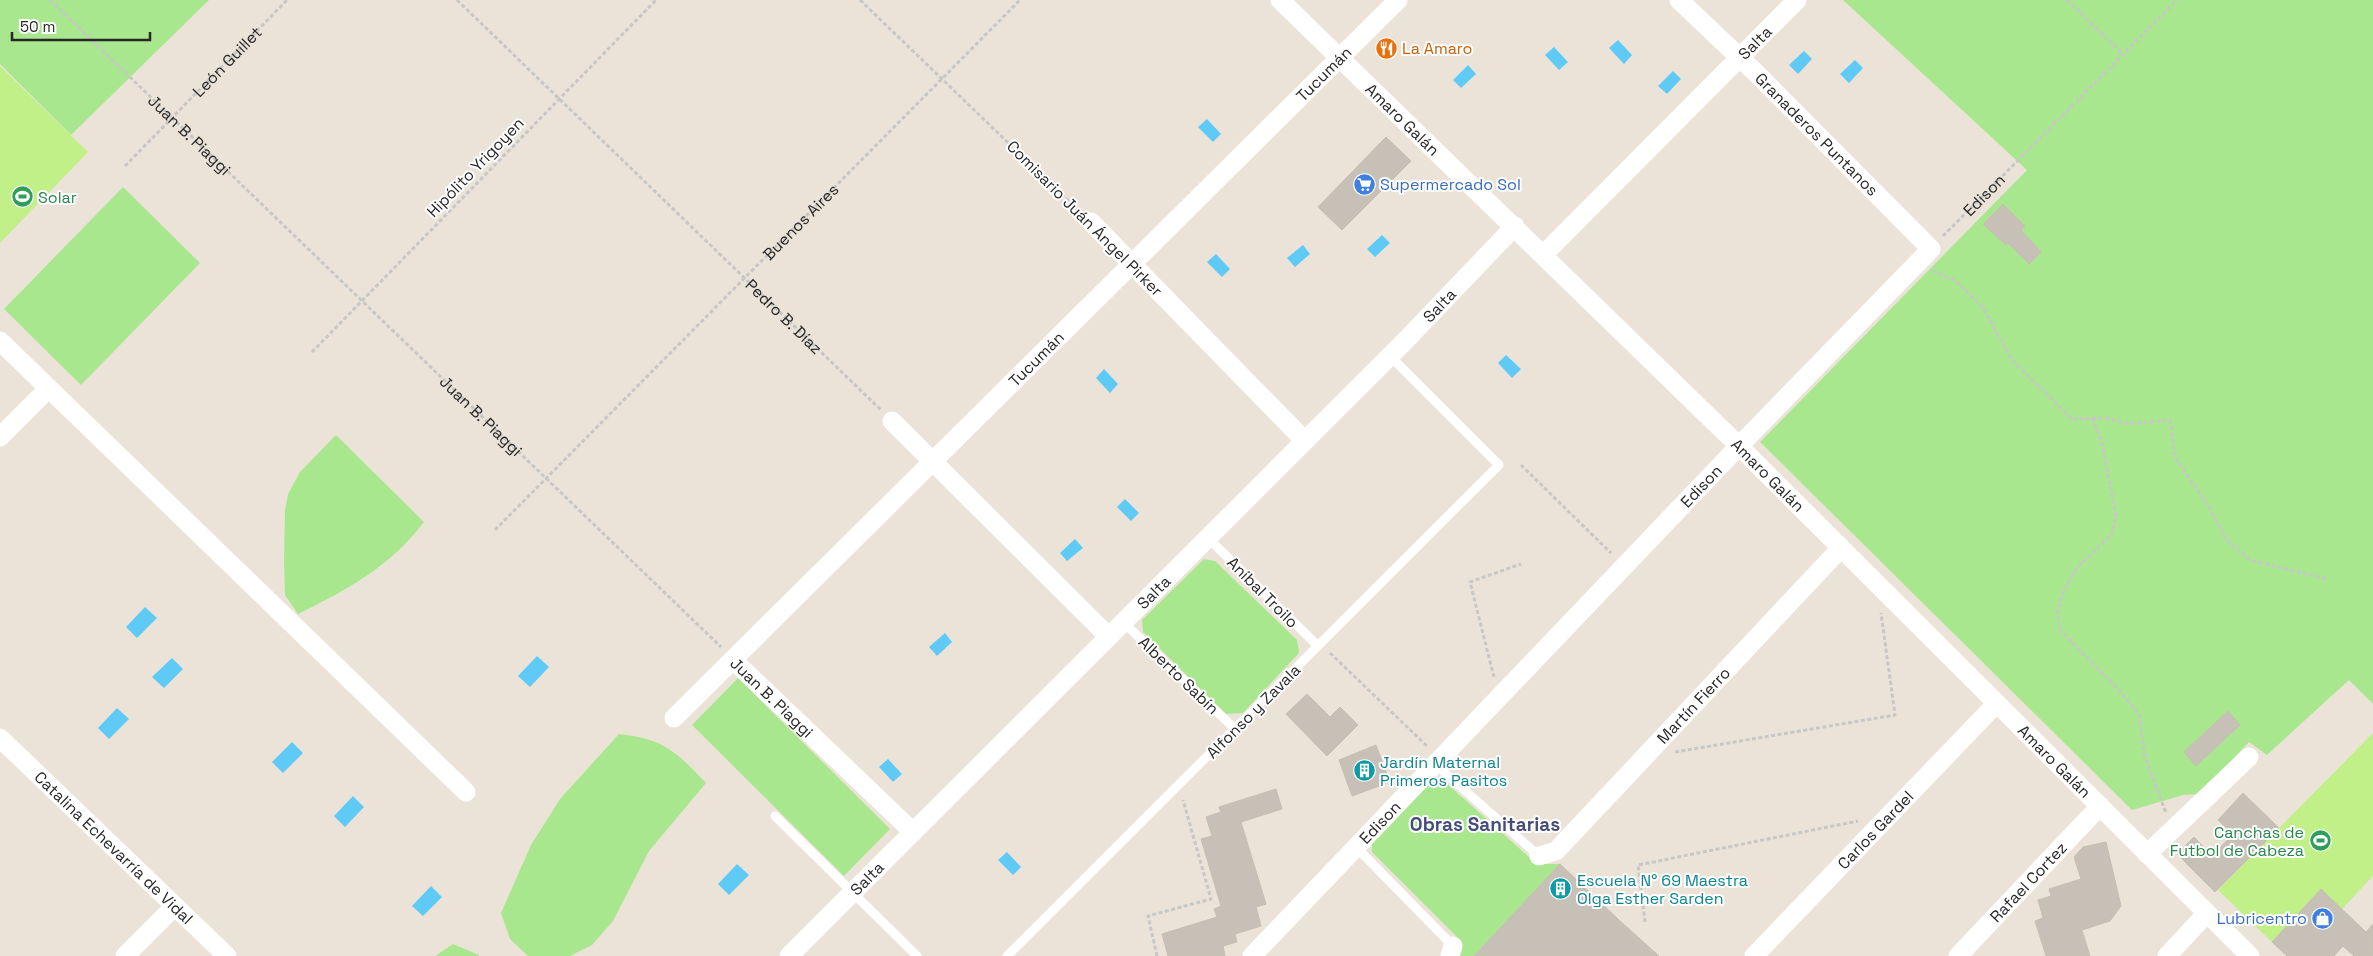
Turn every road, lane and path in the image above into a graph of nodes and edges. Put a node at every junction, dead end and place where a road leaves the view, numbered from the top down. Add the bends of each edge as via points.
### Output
1 (50, 0) edge
2 (287, 0) edge
3 (457, 0) edge
4 (656, 0) edge
5 (860, 0) edge
6 (1020, 0) edge
7 (1280, 0) edge
8 (1398, 0) edge
9 (1679, 0) edge
10 (1797, 0) edge
11 (2068, 0) edge
12 (2177, 0) edge
13 (2123, 54) junction
14 (1740, 58) junction
15 (1339, 60) junction
16 (942, 78) junction
17 (560, 99) junction
18 (172, 118) junction
19 (125, 166) dead end
20 (1091, 222) joint
21 (1515, 226) junction
22 (1931, 249) junction
23 (1543, 255) junction
24 (1133, 264) junction
25 (1916, 264) junction
26 (745, 277) junction
27 (362, 301) junction
28 (0, 341) edge
29 (312, 352) dead end
30 (1390, 356) junction
31 (48, 389) junction
32 (2092, 418) junction
33 (892, 421) joint
34 (0, 437) edge
35 (1305, 441) junction
36 (1739, 446) junction
37 (933, 462) junction
38 (1521, 464) dead end
39 (546, 478) junction
40 (495, 530) dead end
41 (1208, 538) junction
42 (1841, 548) junction
43 (1614, 556) dead end
44 (1521, 564) dead end
45 (2327, 579) dead end
46 (1880, 610) dead end
47 (1123, 621) junction
48 (1108, 636) junction
49 (1318, 646) junction
50 (1330, 654) dead end
51 (733, 660) junction
52 (1495, 680) dead end
53 (1996, 704) junction
54 (674, 718) dead end
55 (1235, 728) junction
56 (0, 738) edge
57 (1667, 754) dead end
58 (1433, 757) junction
59 (2249, 757) dead end
60 (466, 792) dead end
61 (1183, 799) dead end
62 (2100, 806) junction
63 (775, 816) dead end
64 (1868, 819) dead end
65 (2172, 830) junction
66 (912, 831) junction
67 (1356, 847) junction
68 (2147, 854) junction
69 (1540, 856) joint
70 (852, 891) junction
71 (175, 906) junction
72 (2207, 913) junction
73 (1645, 922) dead end
74 (1451, 951) edge
75 (126, 956) edge
76 (227, 956) edge
77 (789, 956) edge
78 (917, 956) edge
79 (1007, 956) edge
80 (1157, 956) edge
81 (1252, 956) edge
82 (1754, 956) edge
83 (1958, 956) edge
84 (2167, 956) edge
85 (2250, 956) edge

1 - 18 path, Juan B. Piaggi
2 - 18 path, León Guillet
3 - 17 path, Pedro B. Díaz
4 - 17 path, Hipólito Yrigoyen
5 - 16 path, Comisario Juán Ángel Pirker
6 - 16 path, Buenos Aires
7 - 15 street, Amaro Galán
8 - 15 street, Tucumán
9 - 14 street, Granaderos Puntanos
10 - 14 street, Salta
11 - 13 path
12 - 13 path, Edison
13 - 22 path, Edison
14 - 22 street, Granaderos Puntanos
14 - 23 street, Salta
15 - 21 street, Amaro Galán
15 - 24 street, Tucumán
16 - 20 path, Comisario Juán Ángel Pirker
16 - 26 path, Buenos Aires
17 - 26 path, Pedro B. Díaz
17 - 27 path, Hipólito Yrigoyen
18 - 19 path, León Guillet
18 - 27 path, Juan B. Piaggi
20 - 24 street, Comisario Juán Ángel Pirker
21 - 23 street, Amaro Galán
21 - 30 street, Salta
22 - 25 street, Edison
23 - 36 street, Amaro Galán
24 - 35 street, Comisario Juán Ángel Pirker
24 - 37 street, Tucumán
25 - 32 path via 1954,280 1982,306 2012,360 2072,419
25 - 36 street, Edison
26 - 33 path, Pedro B. Díaz
26 - 39 path, Buenos Aires
27 - 29 path, Hipólito Yrigoyen
27 - 39 path, Juan B. Piaggi
28 - 31 street
30 - 35 street, Salta
30 - 49 lane, Alfonso y Zavala via 1499,465
31 - 34 street
31 - 60 street
32 - 45 path via 2128,424 2170,420 2175,456 2226,539 2250,560
32 - 65 path via 2101,439 2116,515 2112,534 2076,570 2063,592 2057,614 2062,631 2139,714 2145,757
33 - 37 street
35 - 41 street, Salta
36 - 42 street, Amaro Galán
36 - 58 street, Edison
37 - 48 street
37 - 51 street, Tucumán
38 - 43 path
39 - 40 path, Buenos Aires
39 - 51 path, Juan B. Piaggi
41 - 47 street, Salta
41 - 49 lane, Aníbal Troilo
42 - 53 street, Amaro Galán
42 - 69 street, Martín Fierro via 1556,852
44 - 52 path via 1470,582
46 - 57 path via 1895,715
47 - 48 street, Salta
47 - 55 lane, Alberto Sabín
48 - 66 street, Salta
49 - 55 lane, Alfonso y Zavala
50 - 58 path
51 - 54 street, Tucumán
51 - 66 street, Juan B. Piaggi
53 - 62 street, Amaro Galán
53 - 82 street, Carlos Gardel
55 - 79 lane, Alfonso y Zavala
56 - 71 street, Catalina Echevarría de Vidal
58 - 67 street, Edison
58 - 69 lane
59 - 65 street
61 - 80 path via 1211,899 1148,916
62 - 68 street, Amaro Galán
62 - 83 street, Rafael Cortez
63 - 70 lane
64 - 73 path via 1638,865
65 - 68 street
66 - 70 street, Salta
67 - 74 lane
67 - 81 street, Edison
68 - 72 street, Amaro Galán
70 - 77 street, Salta
70 - 78 lane
71 - 75 street
71 - 76 street, Catalina Echevarría de Vidal
72 - 84 street
72 - 85 street, Amaro Galán

